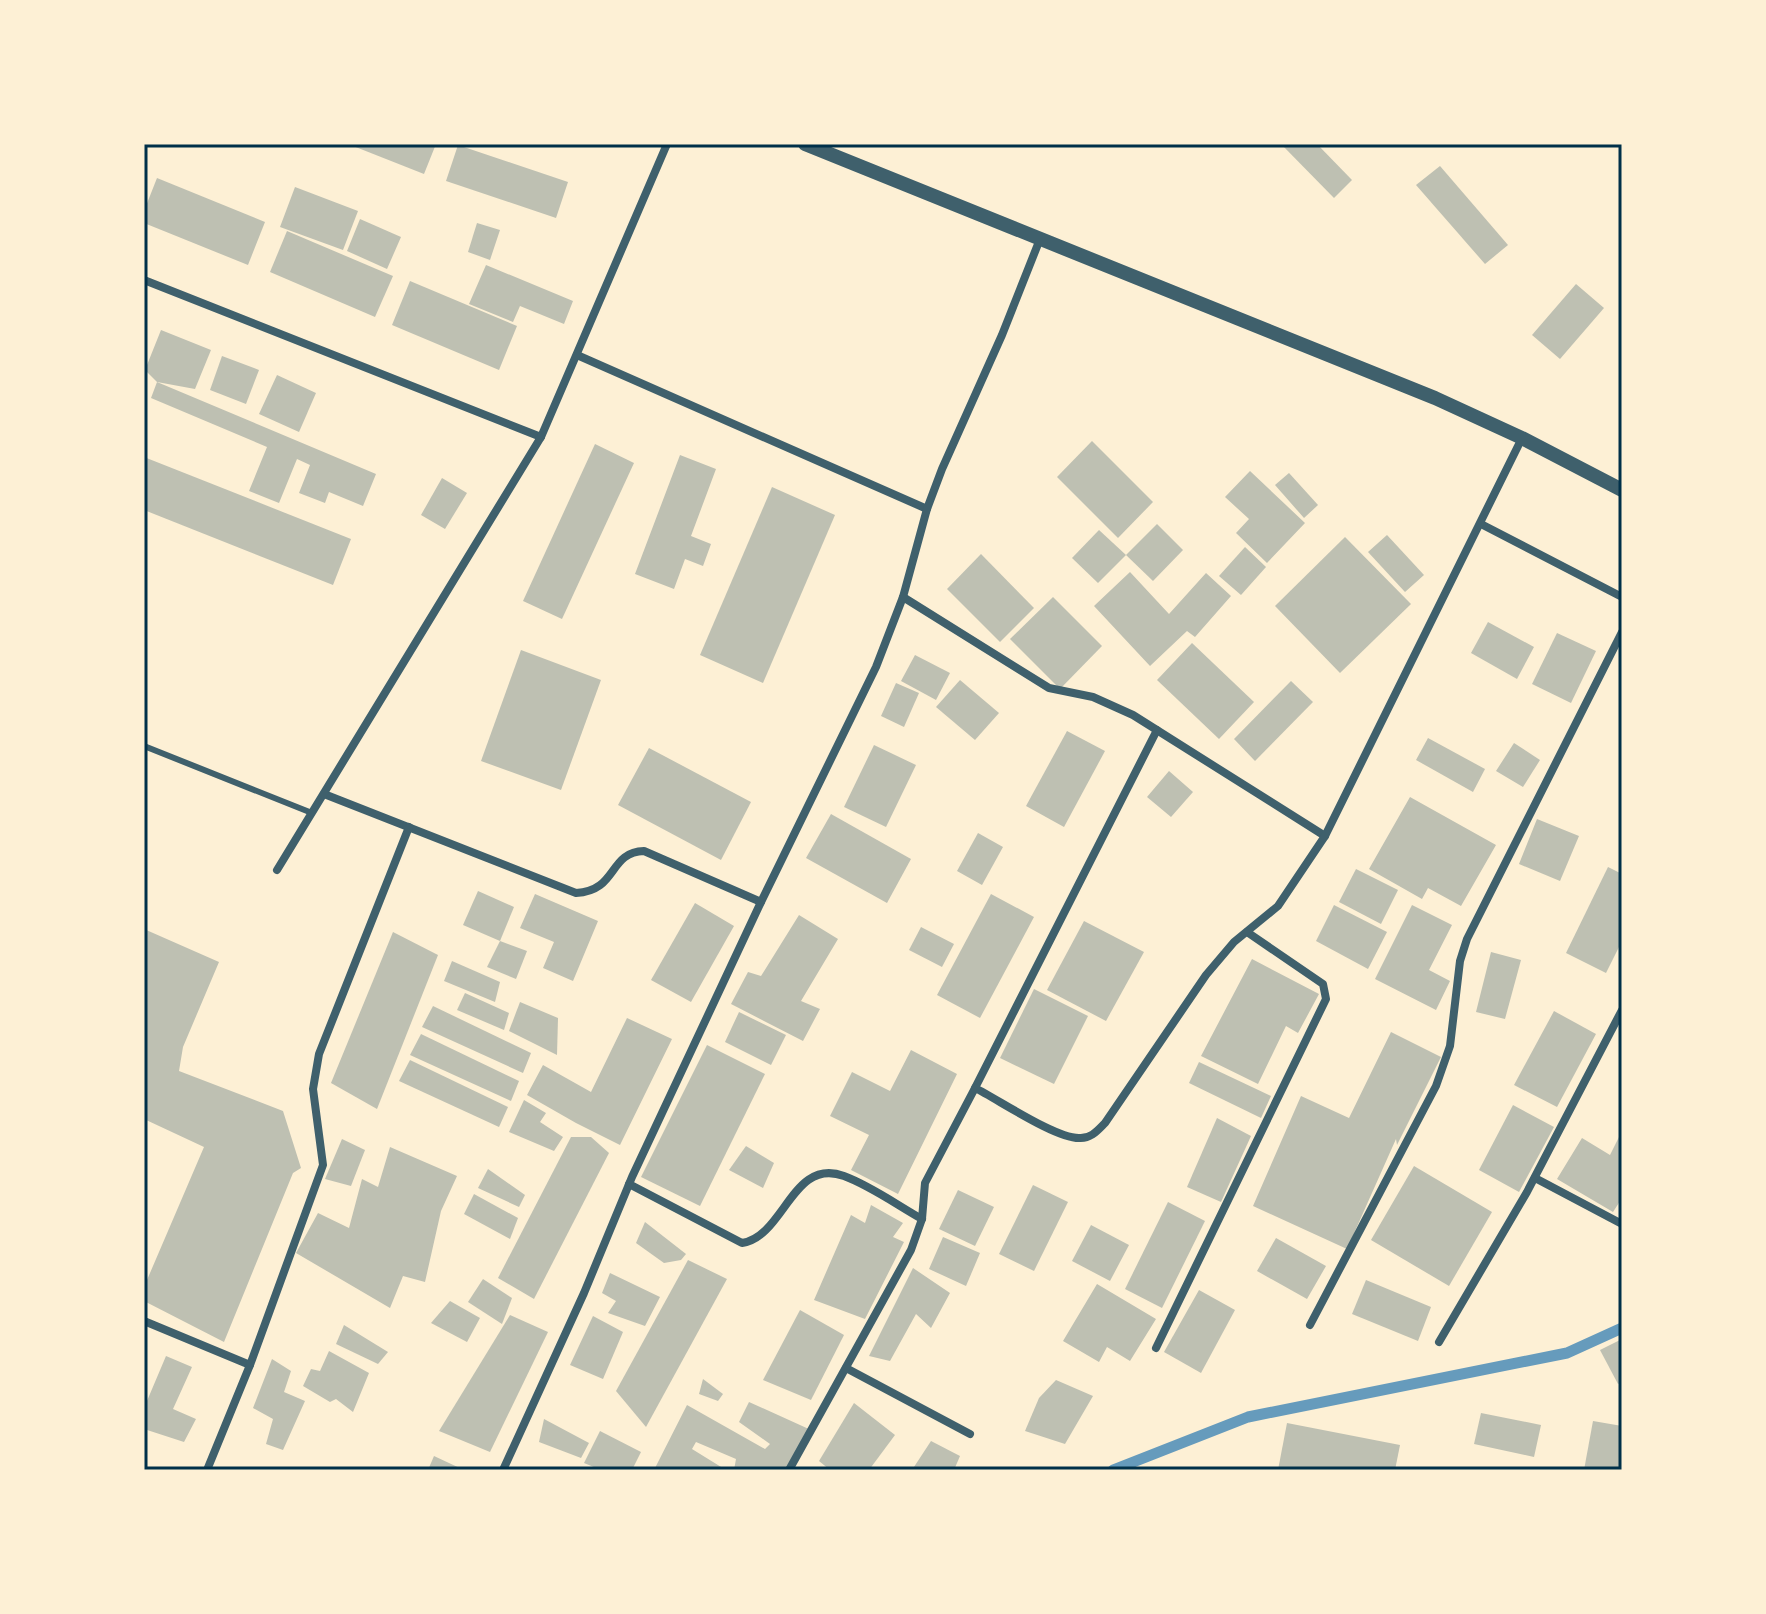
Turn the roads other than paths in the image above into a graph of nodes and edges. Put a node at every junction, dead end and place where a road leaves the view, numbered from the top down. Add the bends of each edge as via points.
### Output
1 (667, 144) edge
2 (815, 146) edge
3 (1040, 239) junction
4 (144, 280) edge
5 (577, 355) junction
6 (541, 437) junction
7 (1522, 438) junction
8 (1622, 490) edge
9 (927, 509) junction
10 (1481, 524) junction
11 (903, 597) junction
12 (1622, 597) edge
13 (1622, 632) edge
14 (1157, 730) junction
15 (144, 746) edge
16 (324, 794) junction
17 (312, 813) junction
18 (409, 827) junction
19 (1325, 836) junction
20 (277, 870) dead end
21 (761, 902) junction
22 (1247, 932) junction
23 (1622, 1010) edge
24 (975, 1088) junction
25 (1535, 1178) junction
26 (629, 1184) junction
27 (922, 1219) junction
28 (1622, 1224) edge
29 (144, 1321) edge
30 (1310, 1325) dead end
31 (1439, 1342) dead end
32 (1156, 1348) dead end
33 (250, 1365) junction
34 (846, 1368) junction
35 (970, 1434) dead end
36 (207, 1470) edge
37 (503, 1470) edge
38 (789, 1470) edge

1 - 5 street
2 - 3 street
3 - 7 street
3 - 9 street
4 - 6 street
5 - 6 street
5 - 9 street
6 - 16 street
7 - 8 street
7 - 10 street
9 - 11 street
10 - 12 street
10 - 19 street
11 - 14 street via 1049,688 1112,704
11 - 21 street via 876,667
13 - 30 street via 1467,939 1450,1046 1436,1086
14 - 19 street
14 - 24 street
15 - 17 lane
16 - 17 street
16 - 18 street
17 - 20 street
18 - 21 street via 576,893 603,885 626,855 644,851
18 - 33 street via 319,1054 313,1089 323,1165
19 - 22 street via 1278,906
21 - 26 street
22 - 24 street via 1206,975 1093,1135 1081,1139 1059,1132
22 - 32 street via 1323,984 1326,999
23 - 25 street
24 - 27 street via 925,1183
25 - 28 street
25 - 31 street
26 - 27 street via 742,1243 766,1232 811,1177 829,1173
26 - 37 street
27 - 34 street via 911,1250
29 - 33 street
33 - 36 street
34 - 35 street
34 - 38 street

